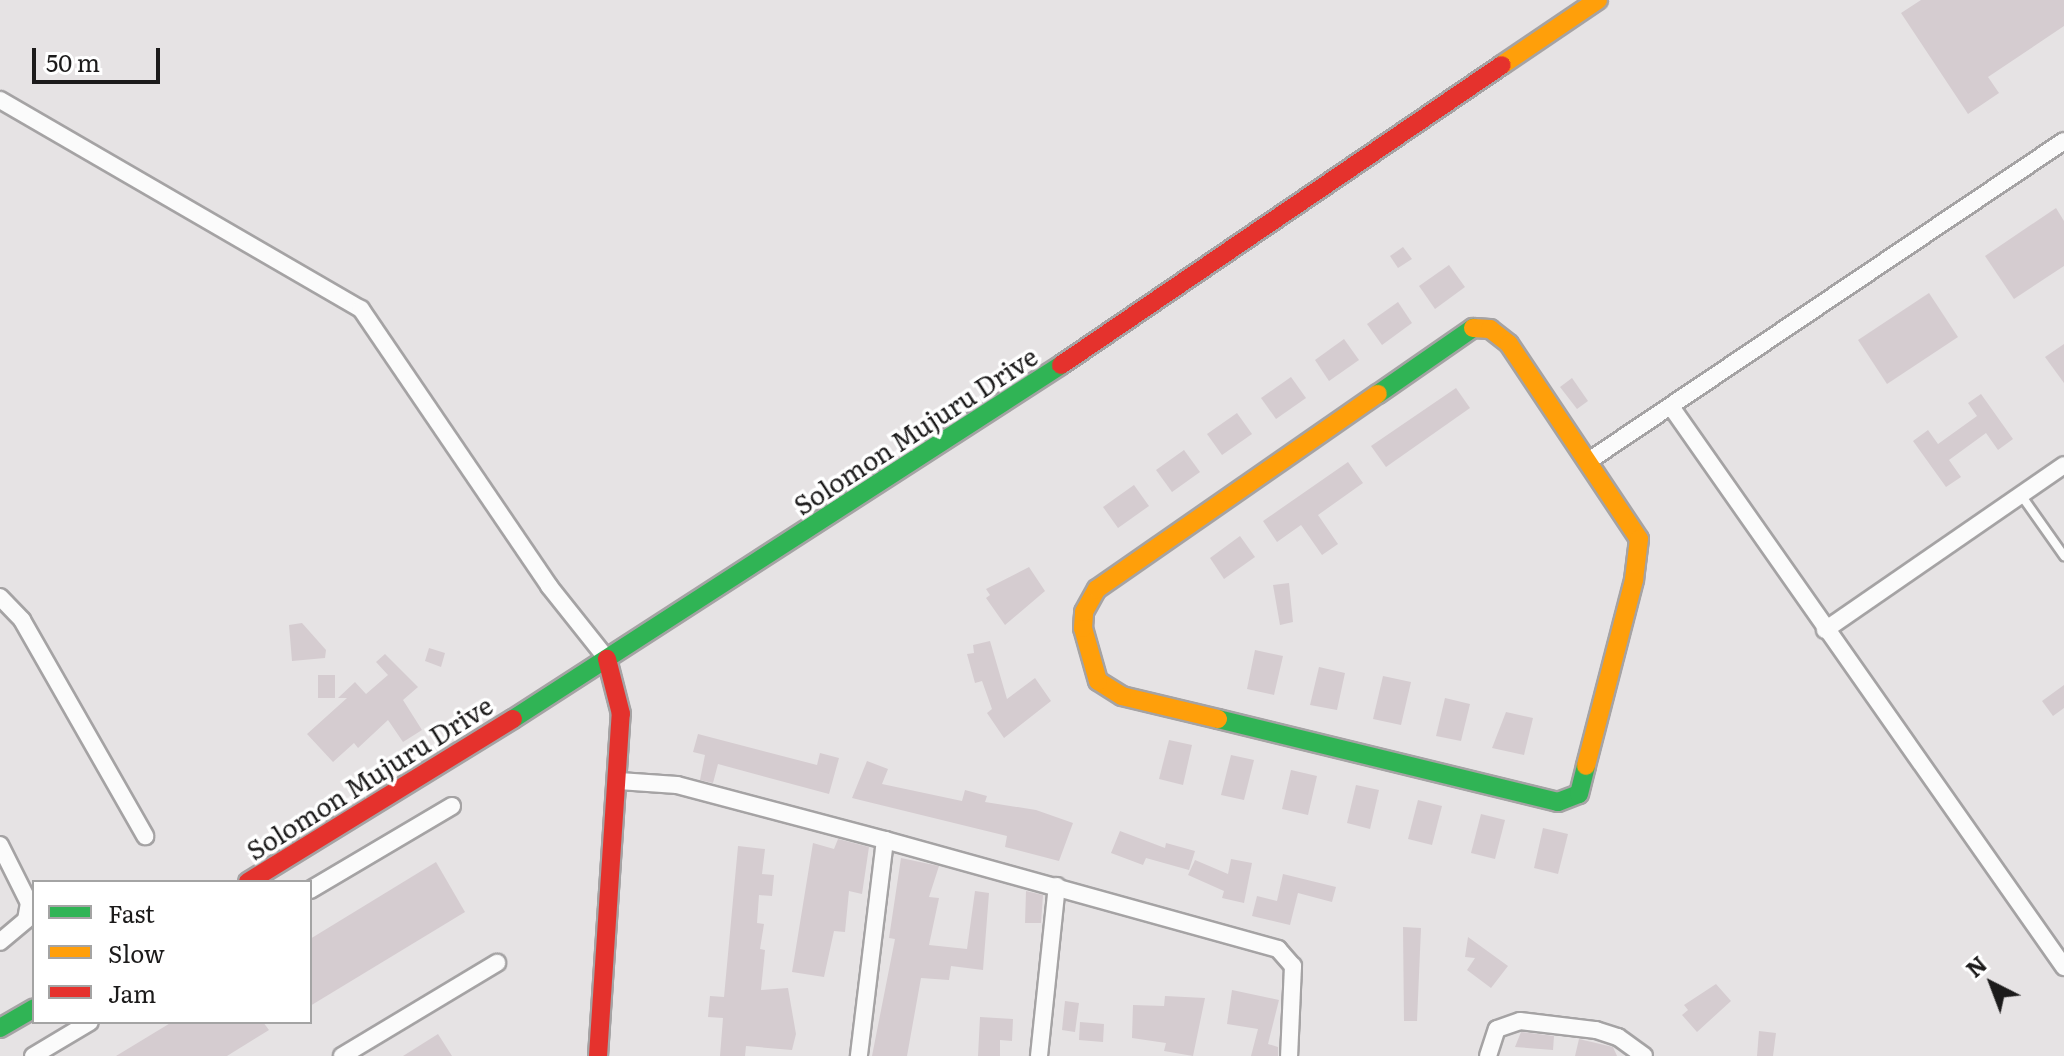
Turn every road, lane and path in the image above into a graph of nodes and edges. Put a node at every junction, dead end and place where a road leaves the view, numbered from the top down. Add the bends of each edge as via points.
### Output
1 (1598, 0) edge
2 (0, 100) edge
3 (2064, 141) edge
4 (1672, 408) junction
5 (1590, 460) junction
6 (2064, 465) edge
7 (2021, 495) junction
8 (2064, 556) edge
9 (0, 597) edge
10 (1825, 630) junction
11 (607, 659) junction
12 (619, 781) junction
13 (452, 806) dead end
14 (145, 836) dead end
15 (885, 840) junction
16 (0, 845) edge
17 (251, 880) edge
18 (1057, 886) junction
19 (312, 889) edge
20 (0, 942) edge
21 (497, 963) dead end
22 (2064, 967) edge
23 (32, 1009) edge
24 (87, 1024) edge
25 (0, 1028) edge
26 (33, 1056) edge
27 (342, 1056) edge
28 (598, 1056) edge
29 (859, 1056) edge
30 (1039, 1056) edge
31 (1289, 1056) edge
32 (1488, 1056) edge
33 (1644, 1056) edge

1 - 11 street, Solomon Mujuru Drive via 938,448
2 - 11 street via 361,309 549,586
3 - 4 street
4 - 5 street
4 - 10 street
5 - 5 street via 1509,344 1490,329 1473,328 1097,589 1084,612 1083,628 1093,672 1104,687 1122,696 1567,802 1583,786 1639,553 1630,521
6 - 7 street
7 - 8 lane
7 - 10 street
9 - 14 street via 22,620
10 - 22 street
11 - 12 street via 621,714
11 - 17 street, Solomon Mujuru Drive
12 - 15 street via 677,785
12 - 28 street
13 - 19 street
15 - 18 street
15 - 29 street
16 - 20 street via 29,903 26,920
18 - 30 street
18 - 31 street via 1278,949 1293,966
21 - 27 street
23 - 25 street
24 - 26 street
32 - 33 street via 1497,1029 1520,1021 1596,1030 1618,1037

